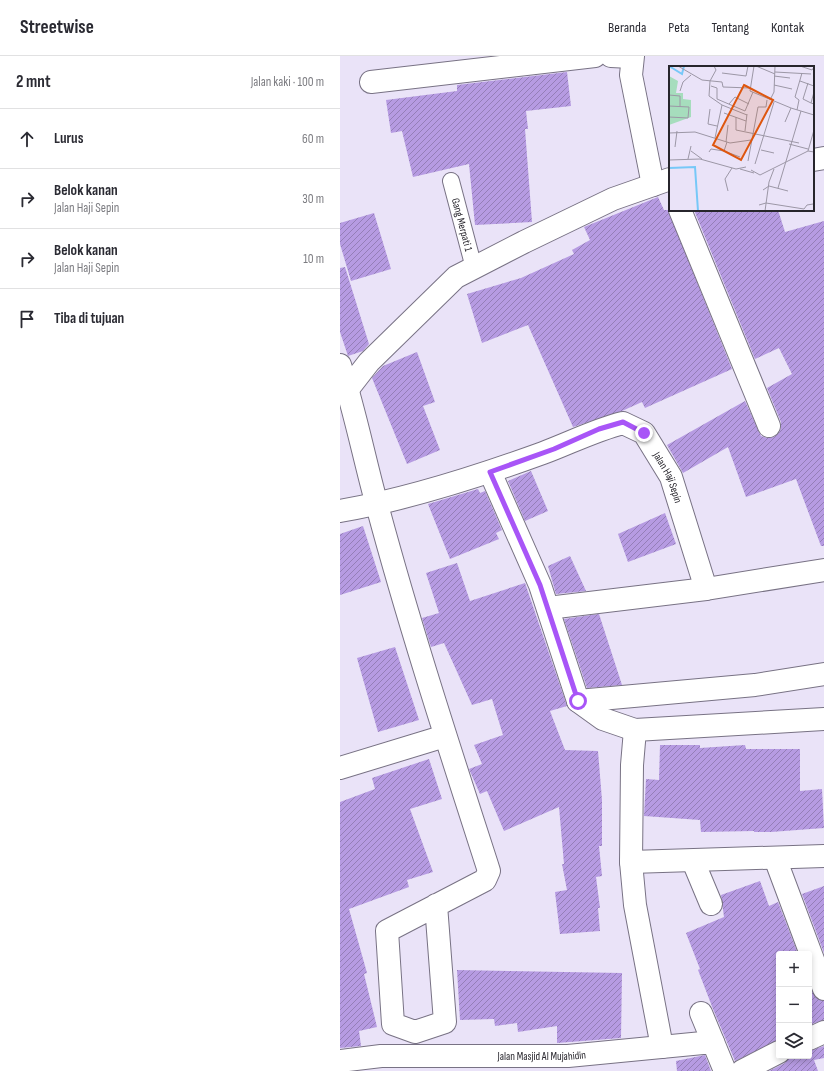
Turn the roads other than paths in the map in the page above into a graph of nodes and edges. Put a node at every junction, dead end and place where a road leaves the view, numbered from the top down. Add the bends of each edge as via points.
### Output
1 (595, 56) edge
2 (625, 56) edge
3 (371, 82) dead end
4 (824, 158) edge
5 (814, 160) edge
6 (451, 181) dead end
7 (665, 182) edge
8 (680, 211) edge
9 (474, 268) junction
10 (340, 364) edge
11 (348, 389) junction
12 (769, 426) dead end
13 (490, 472) junction
14 (377, 505) junction
15 (340, 511) edge
16 (824, 570) edge
17 (706, 589) junction
18 (548, 608) junction
19 (824, 674) edge
20 (578, 701) junction
21 (824, 718) edge
22 (635, 730) junction
23 (445, 736) junction
24 (340, 768) edge
25 (824, 856) edge
26 (775, 858) junction
27 (693, 861) junction
28 (631, 862) junction
29 (712, 904) dead end
30 (436, 906) junction
31 (824, 989) edge
32 (701, 1013) dead end
33 (824, 1032) edge
34 (812, 1037) edge
35 (713, 1042) junction
36 (662, 1047) junction
37 (776, 1054) edge
38 (340, 1061) edge
39 (381, 1064) edge
40 (725, 1071) edge
41 (742, 1071) edge

1 - 3 street
2 - 7 street
4 - 5 street
6 - 9 lane, Gang Merpati 1
7 - 9 street via 613,200
8 - 12 street
9 - 11 street via 456,277 423,308 369,362
10 - 11 street
11 - 14 street
13 - 14 street, Jalan Haji Sepin
13 - 17 street, Jalan Haji Sepin via 623,422 644,433 671,477
13 - 18 street
14 - 15 street, Jalan Haji Sepin
14 - 23 street
16 - 17 street
17 - 18 street
18 - 20 street
19 - 20 street via 755,685
20 - 22 street via 603,719
21 - 22 street
22 - 28 street
23 - 24 street
23 - 30 street via 489,871 485,880
25 - 26 street
26 - 27 street
26 - 31 street
27 - 28 street
27 - 29 street
28 - 36 street via 635,905
30 - 30 street via 387,931 393,1024 415,1032 445,1022
32 - 35 street
33 - 34 street
35 - 36 street, Jalan Masjid Al Mujahidin
35 - 40 street
36 - 39 street, Jalan Masjid Al Mujahidin via 568,1056
37 - 41 street
38 - 39 street, Jalan Masjid Al Mujahidin

